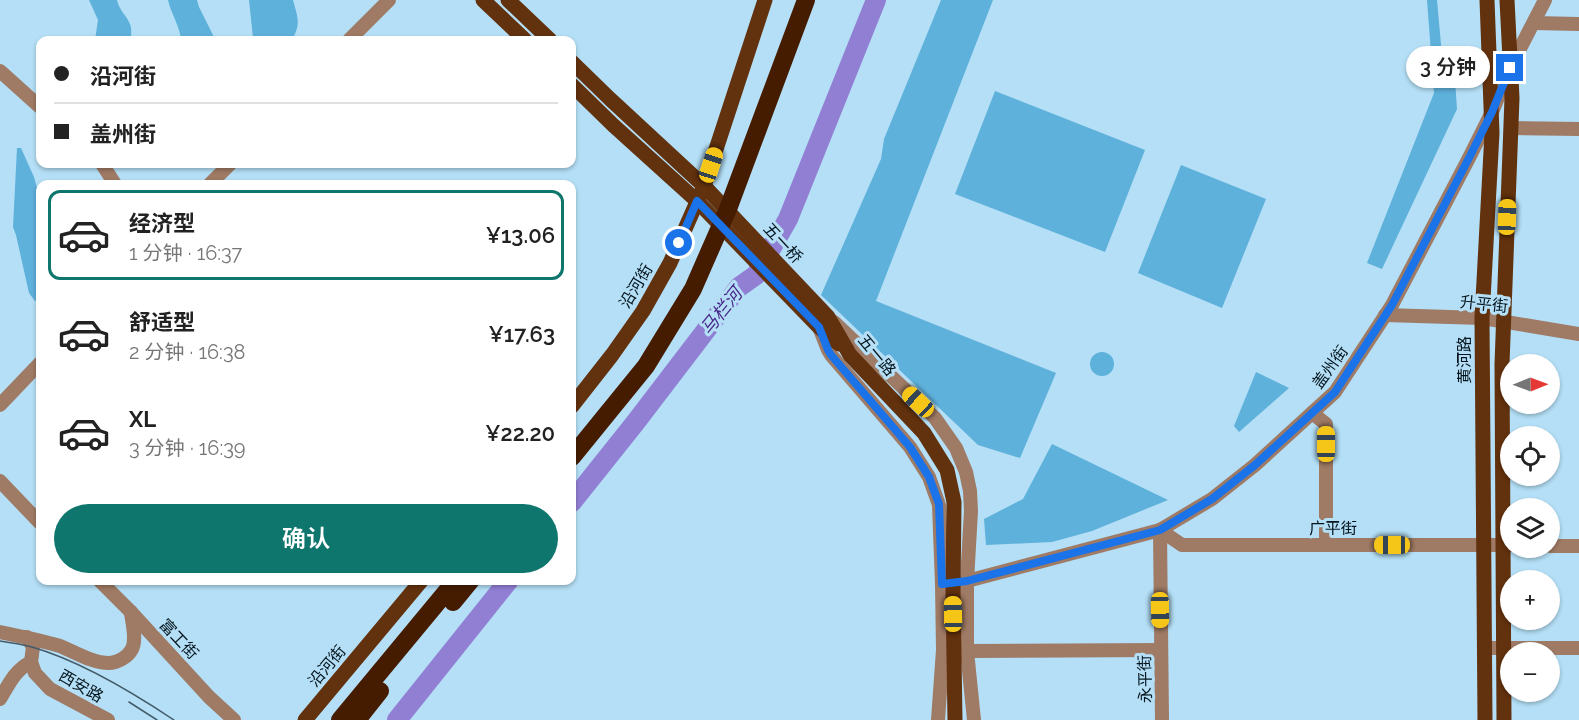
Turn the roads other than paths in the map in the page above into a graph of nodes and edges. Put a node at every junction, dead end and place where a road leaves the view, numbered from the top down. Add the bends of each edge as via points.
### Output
1 (389, 0) edge
2 (483, 0) edge
3 (508, 0) edge
4 (765, 0) edge
5 (797, 0) edge
6 (807, 0) edge
7 (1487, 0) edge
8 (1507, 0) edge
9 (1545, 0) edge
10 (1534, 23) junction
11 (1579, 24) edge
12 (353, 36) edge
13 (521, 36) edge
14 (546, 36) edge
15 (576, 66) edge
16 (1510, 68) junction
17 (0, 71) edge
18 (576, 89) edge
19 (36, 103) edge
20 (1492, 112) junction
21 (1511, 128) junction
22 (1579, 129) edge
23 (226, 168) edge
24 (214, 180) edge
25 (708, 190) junction
26 (697, 201) junction
27 (1385, 315) junction
28 (1482, 318) junction
29 (824, 322) junction
30 (1503, 322) junction
31 (1579, 334) edge
32 (36, 367) edge
33 (576, 401) edge
34 (0, 405) edge
35 (1312, 413) junction
36 (576, 437) edge
37 (576, 452) edge
38 (0, 481) edge
39 (1505, 498) edge
40 (36, 519) edge
41 (1160, 530) junction
42 (1326, 545) junction
43 (1483, 545) junction
44 (1500, 545) edge
45 (1560, 546) edge
46 (1579, 546) edge
47 (1506, 558) edge
48 (967, 581) junction
49 (942, 584) junction
50 (104, 585) edge
51 (418, 585) edge
52 (452, 585) edge
53 (467, 585) edge
54 (131, 612) junction
55 (0, 632) edge
56 (27, 638) junction
57 (1503, 642) edge
58 (1484, 648) junction
59 (1500, 648) edge
60 (1560, 648) edge
61 (1579, 648) edge
62 (943, 650) junction
63 (1161, 650) junction
64 (967, 651) junction
65 (31, 662) junction
66 (0, 699) edge
67 (1504, 702) edge
68 (108, 720) edge
69 (234, 720) edge
70 (305, 720) edge
71 (340, 720) edge
72 (357, 720) edge
73 (938, 720) edge
74 (944, 720) edge
75 (955, 720) edge
76 (968, 720) edge
77 (974, 720) edge
78 (1161, 720) edge
79 (1485, 720) edge
80 (1504, 720) edge

1 - 12 street
2 - 13 main road
3 - 14 main road
4 - 25 main road, 沿河街
5 - 36 highway via 685,285 638,361
6 - 37 highway via 728,209 693,289 646,366
7 - 20 main road, 黄河路
8 - 16 main road
9 - 10 street, 盖州街
10 - 11 street
10 - 16 street, 盖州街
15 - 25 main road
16 - 20 street, 盖州街
16 - 21 main road
17 - 19 street
18 - 26 main road
20 - 27 street, 盖州街
20 - 28 main road, 黄河路
21 - 22 street
21 - 30 main road
23 - 24 street
25 - 26 main road, 沿河街
25 - 29 main road, 五一桥
26 - 29 main road, 五一桥
26 - 33 main road, 沿河街 via 670,263 642,311
27 - 28 street, 升平街
27 - 35 street, 盖州街 via 1335,392
28 - 30 street, 升平街
28 - 43 main road, 黄河路
29 - 48 street via 935,418 956,448 970,491
29 - 49 street via 831,355 910,447 929,477 939,504
29 - 75 main road, 五一路 via 924,433 947,470 954,502
30 - 31 street, 升平街
30 - 39 main road
32 - 34 street
35 - 41 street, 盖州街 via 1212,499
35 - 42 street via 1326,424
38 - 40 street
41 - 42 street, 广平街 via 1182,545
41 - 48 street, 盖州街
41 - 63 street, 永平街
42 - 43 street, 广平街
43 - 44 street, 广平街
43 - 58 main road, 黄河路
45 - 46 street
47 - 57 main road
48 - 49 street, 盖州街
48 - 64 street
49 - 62 street
50 - 54 street, 富工街
51 - 70 main road, 沿河街
52 - 71 highway
53 - 72 highway
54 - 56 street via 134,647 118,661 98,661
54 - 69 street, 富工街
55 - 56 street
56 - 65 street, 西安路 via 33,647
58 - 59 street
58 - 79 main road, 黄河路
60 - 61 street
62 - 73 street
62 - 74 street
63 - 64 street
63 - 78 street, 永平街
64 - 76 street
64 - 77 street
65 - 66 street via 14,675
65 - 68 street, 西安路 via 35,673 50,689
67 - 80 main road

